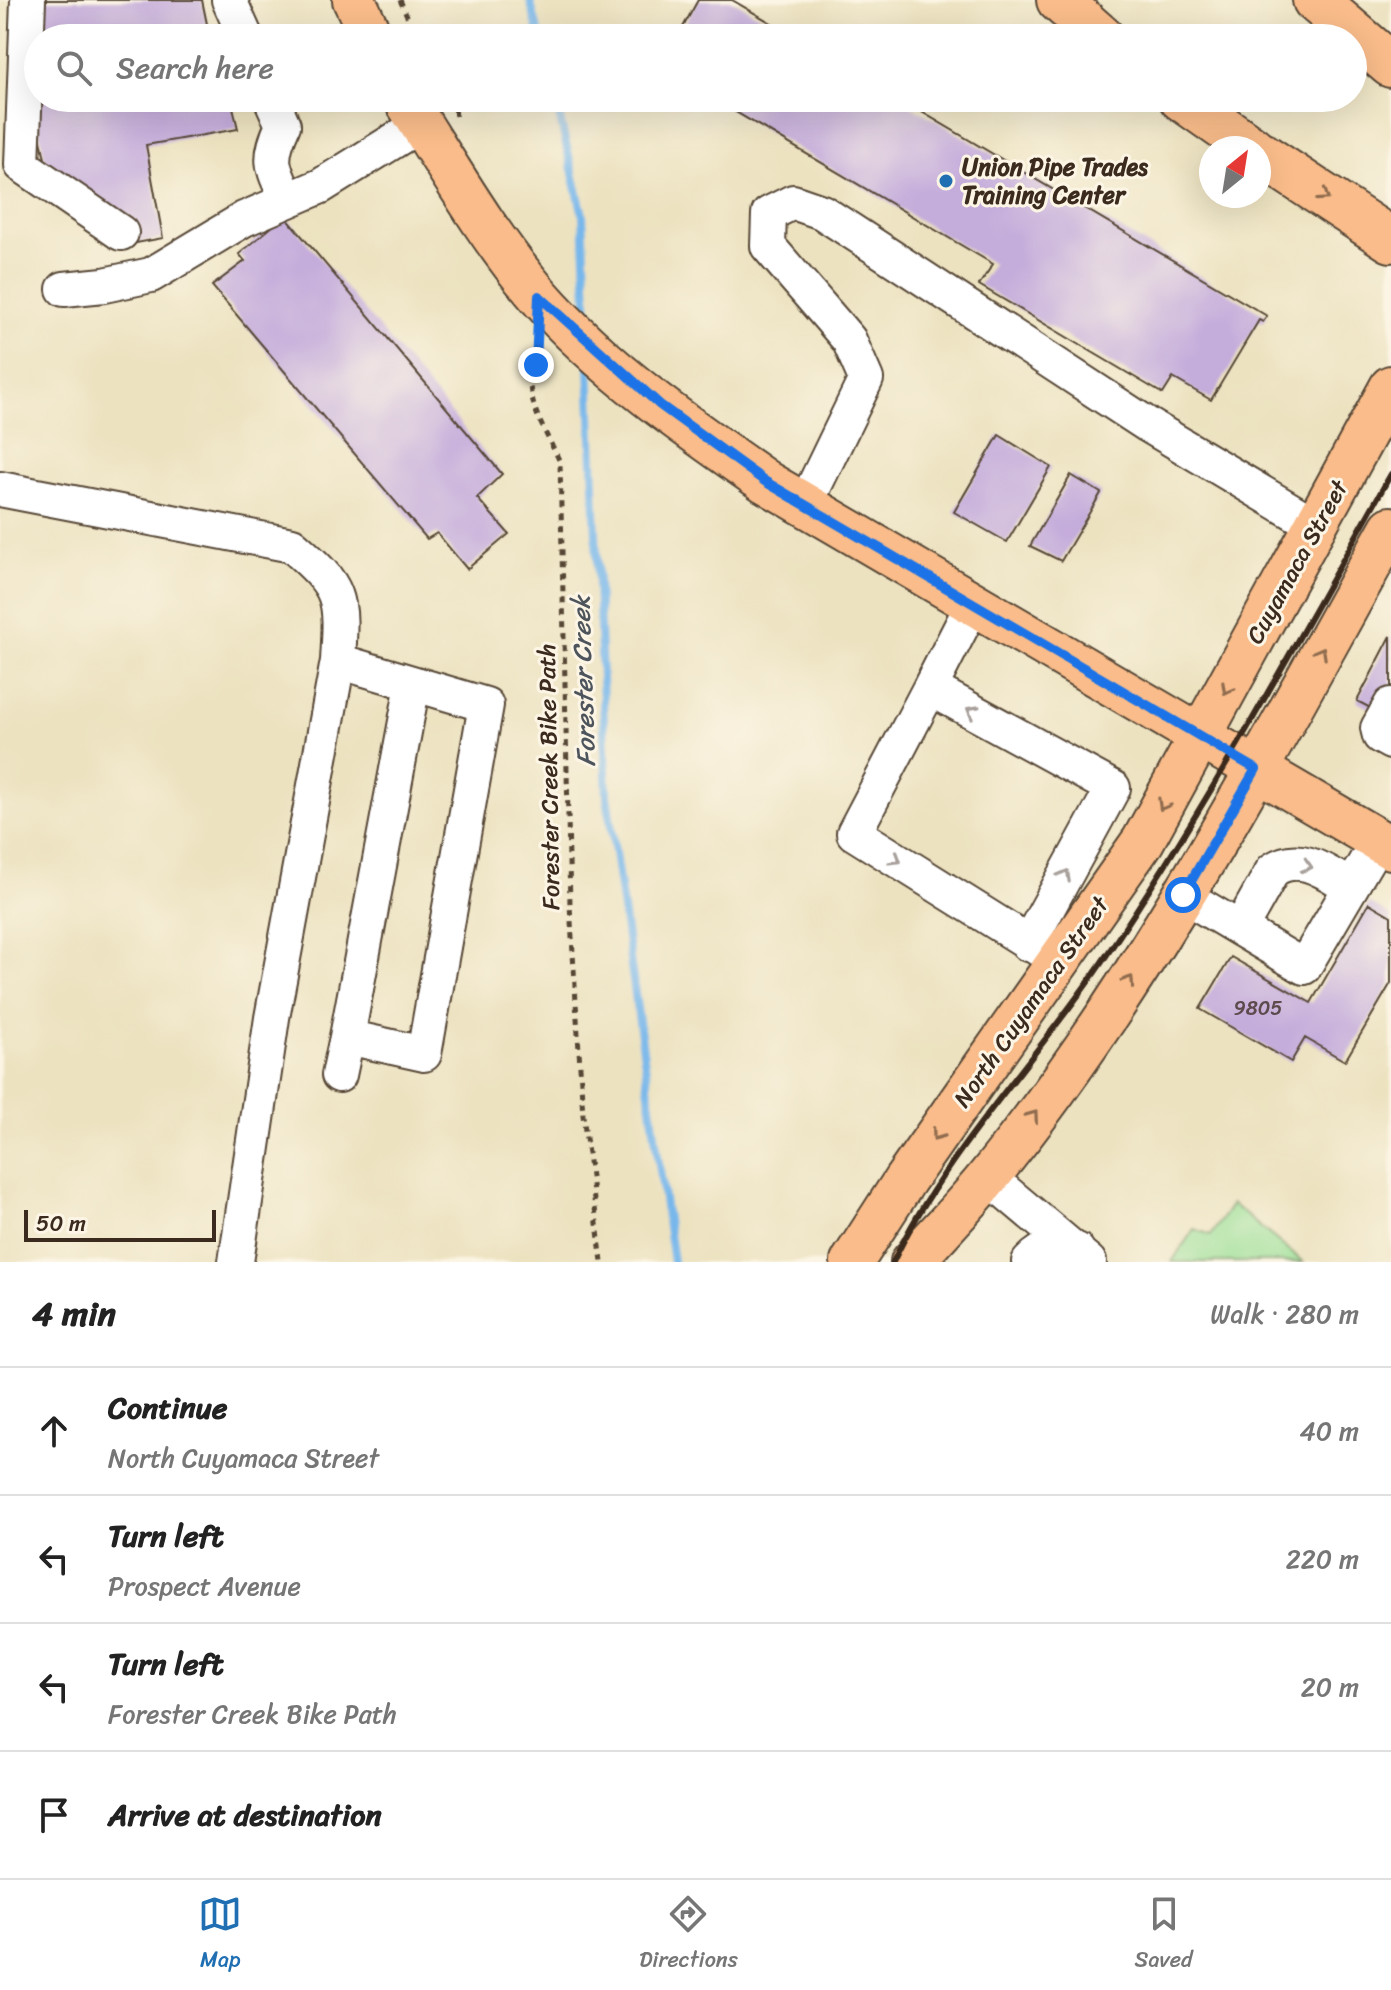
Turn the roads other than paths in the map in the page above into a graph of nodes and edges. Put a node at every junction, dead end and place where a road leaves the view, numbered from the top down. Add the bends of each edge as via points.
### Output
1 (28, 0) edge
2 (229, 0) edge
3 (354, 0) edge
4 (1059, 0) edge
5 (1315, 0) edge
6 (27, 24) edge
7 (240, 24) edge
8 (365, 24) edge
9 (1086, 24) edge
10 (1343, 24) edge
11 (1367, 44) edge
12 (1391, 65) edge
13 (24, 110) edge
14 (277, 112) edge
15 (412, 112) edge
16 (414, 112) edge
17 (1201, 112) edge
18 (1235, 136) edge
19 (1271, 161) edge
20 (288, 200) junction
21 (121, 233) dead end
22 (1391, 240) edge
23 (64, 289) dead end
24 (1391, 387) edge
25 (0, 489) edge
26 (805, 505) junction
27 (1317, 526) junction
28 (1385, 553) edge
29 (973, 604) junction
30 (338, 661) junction
31 (413, 684) junction
32 (930, 688) junction
33 (1391, 705) edge
34 (1201, 736) junction
35 (1391, 742) edge
36 (1256, 769) junction
37 (1384, 844) edge
38 (1351, 887) junction
39 (1183, 895) junction
40 (1240, 929) junction
41 (1044, 953) junction
42 (347, 1037) junction
43 (339, 1075) dead end
44 (988, 1177) junction
45 (1083, 1256) edge
46 (236, 1262) edge
47 (852, 1262) edge
48 (912, 1262) edge
49 (1029, 1262) edge

1 - 6 lane
2 - 7 lane
3 - 8 main road
4 - 9 highway
5 - 10 highway
11 - 12 highway
13 - 21 lane via 22,165
14 - 20 lane via 283,125 271,165
15 - 20 lane via 321,186
16 - 26 main road via 548,304 660,405
17 - 18 highway
19 -> 22 highway
20 - 23 lane via 223,231 151,275
24 - 27 main road, Cuyamaca Street
25 - 30 lane via 292,545 326,575 341,608
26 - 27 lane via 866,379 849,340 768,246 769,214 793,202 822,212 1148,425
26 - 29 main road
27 -> 34 main road, Cuyamaca Street
36 -> 28 main road
29 - 32 lane
29 - 34 main road
30 - 31 lane
30 - 46 lane via 272,1018
31 - 42 lane
31 - 42 lane via 486,705 424,1054
41 -> 32 lane via 1113,788
32 -> 41 lane via 854,833
33 - 35 lane via 1378,728
34 - 36 main road
34 -> 41 main road, North Cuyamaca Street via 1143,841
36 - 37 main road
36 - 39 main road
37 - 38 lane
40 -> 38 lane via 1281,864 1300,861
38 - 40 lane via 1304,967
39 - 40 lane
44 -> 39 main road via 1091,1038
41 -> 47 main road, North Cuyamaca Street
42 - 43 lane
44 - 45 lane
44 - 48 main road
45 - 49 lane via 1055,1245

